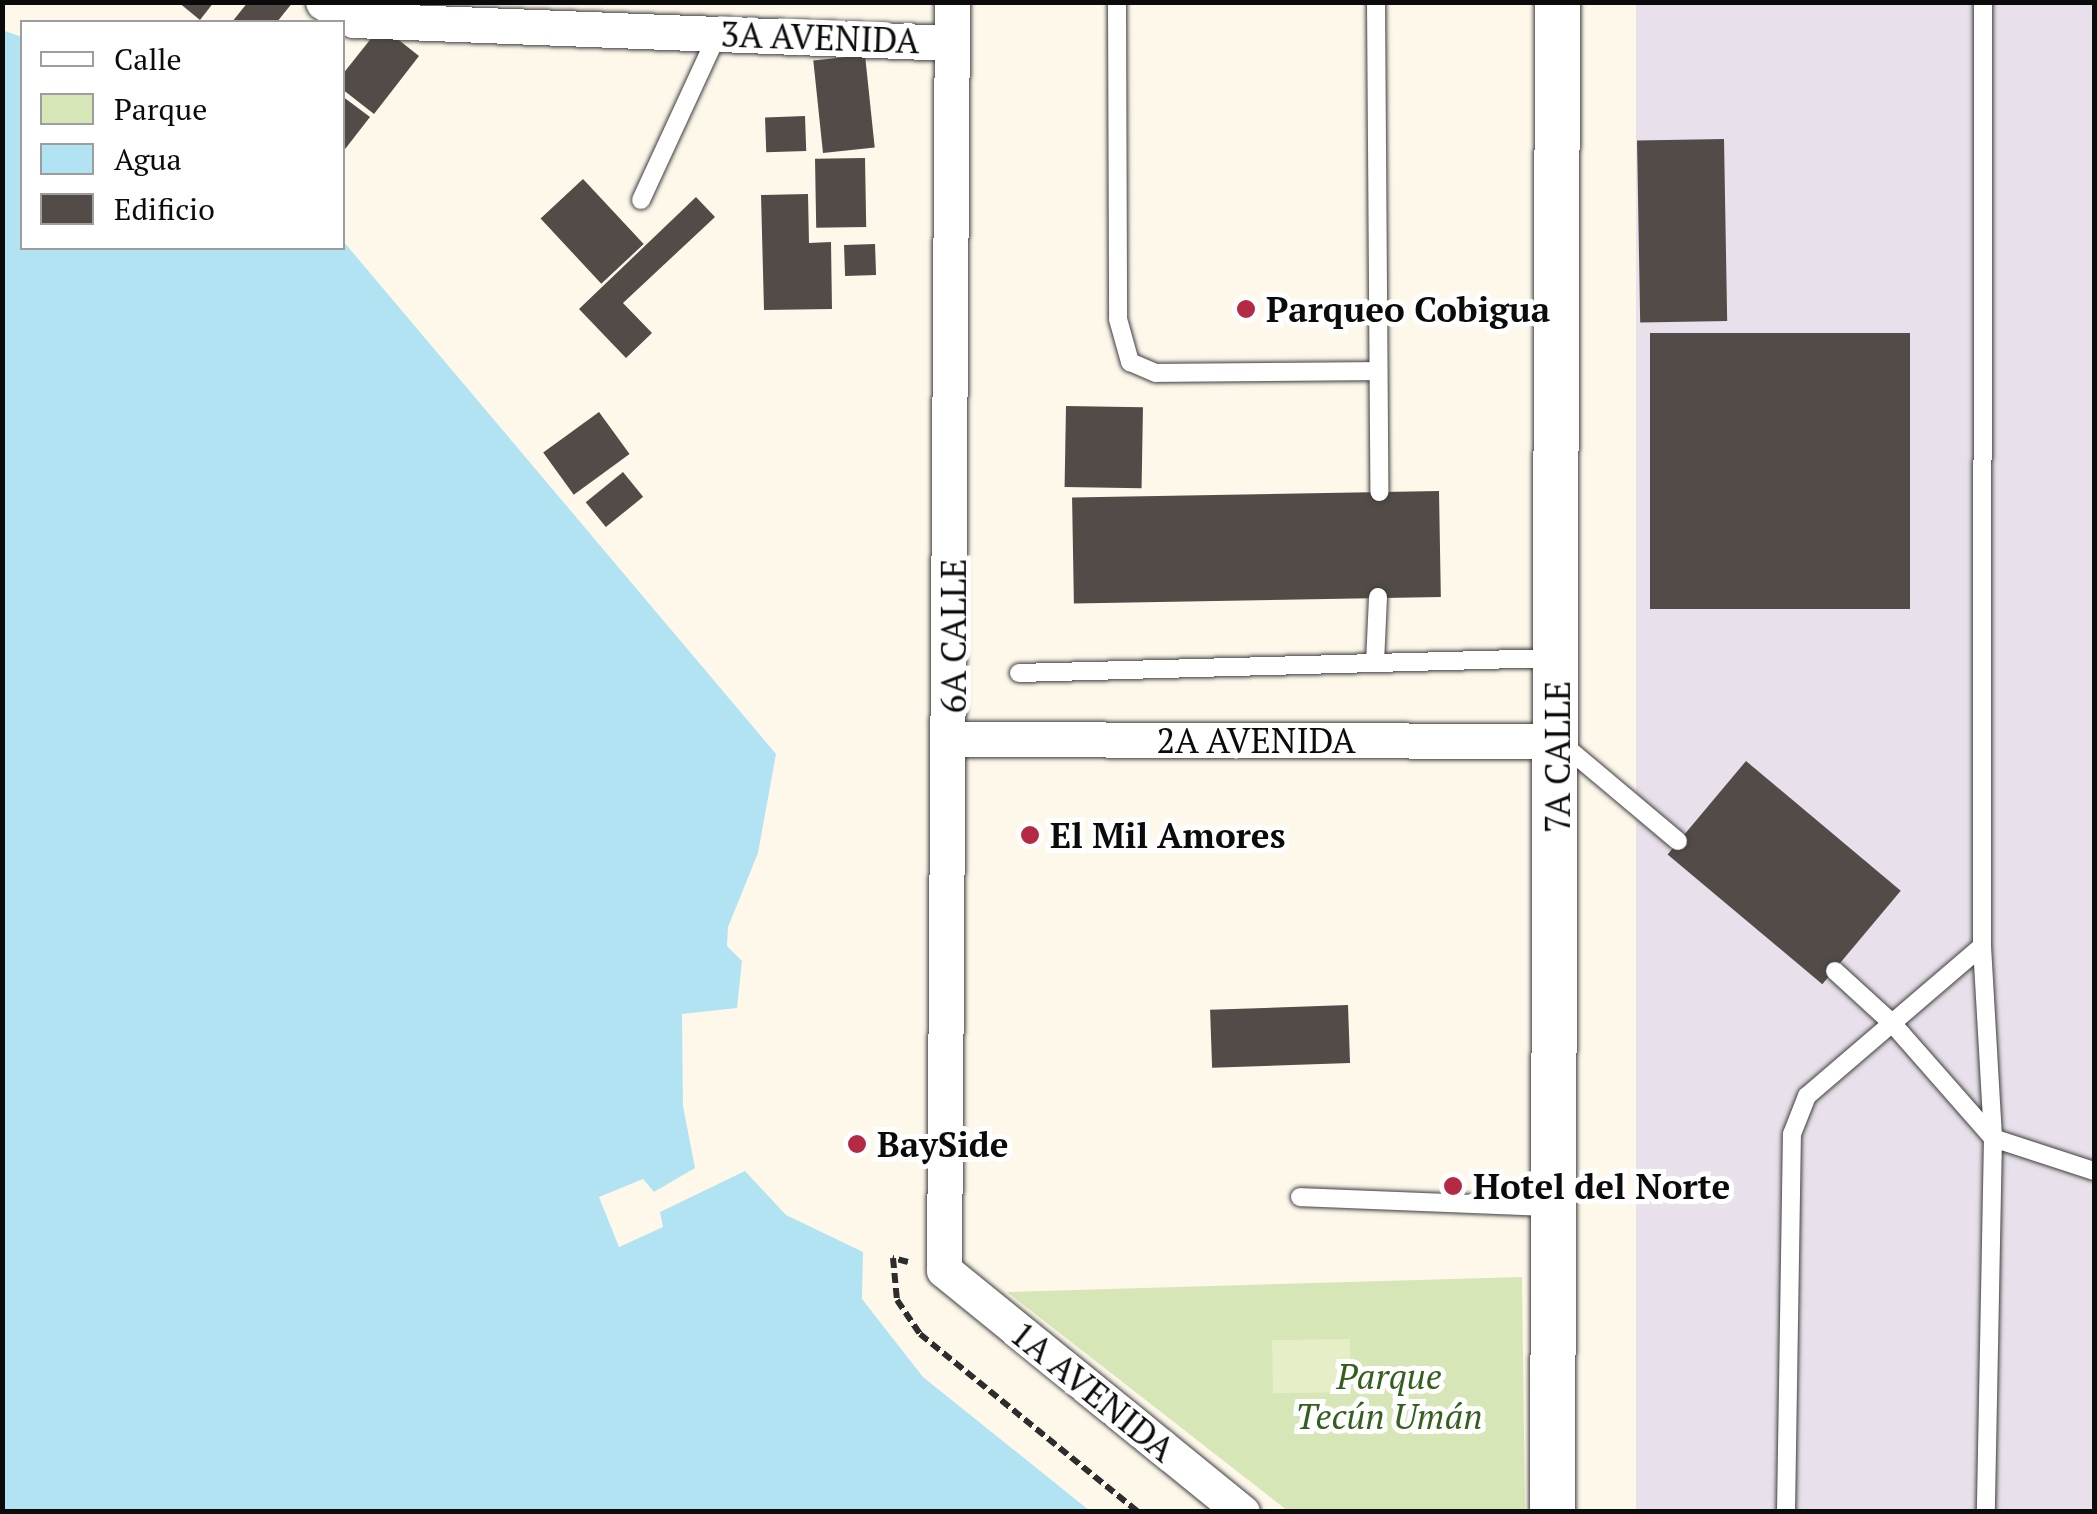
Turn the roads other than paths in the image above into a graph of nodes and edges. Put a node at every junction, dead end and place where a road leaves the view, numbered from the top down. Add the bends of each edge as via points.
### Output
1 (952, 2) edge
2 (1117, 2) edge
3 (1376, 2) edge
4 (1557, 2) edge
5 (1984, 2) edge
6 (327, 6) edge
7 (718, 32) junction
8 (952, 43) junction
9 (641, 200) dead end
10 (1378, 371) junction
11 (1379, 492) dead end
12 (1378, 598) dead end
13 (1558, 658) junction
14 (1375, 663) junction
15 (1019, 674) dead end
16 (953, 739) junction
17 (1559, 741) junction
18 (1678, 841) dead end
19 (1982, 946) junction
20 (1834, 971) dead end
21 (1892, 1023) junction
22 (1992, 1138) junction
23 (2094, 1171) edge
24 (1300, 1197) dead end
25 (1552, 1207) junction
26 (944, 1270) joint
27 (1242, 1512) edge
28 (1552, 1512) edge
29 (1786, 1512) edge
30 (1986, 1512) edge

1 - 8 street, 6A CALLE
2 - 10 lane via 1118,319 1130,362 1156,373
3 - 10 lane
4 - 13 street, 7A CALLE
5 - 19 lane
6 - 7 street, 3A AVENIDA via 354,20
7 - 8 street, 3A AVENIDA
7 - 9 lane
8 - 16 street, 6A CALLE
10 - 11 lane
12 - 14 lane
13 - 14 lane
13 - 17 street, 7A CALLE
14 - 15 lane
16 - 17 street, 2A AVENIDA
16 - 26 street, 6A CALLE
17 - 18 lane
17 - 25 street, 7A CALLE
19 - 21 lane
19 - 22 lane
20 - 21 lane
21 - 22 lane
21 - 29 lane via 1807,1096 1792,1134
22 - 23 lane
22 - 30 lane
24 - 25 lane
25 - 28 street, 7A CALLE
26 - 27 street, 1A AVENIDA

